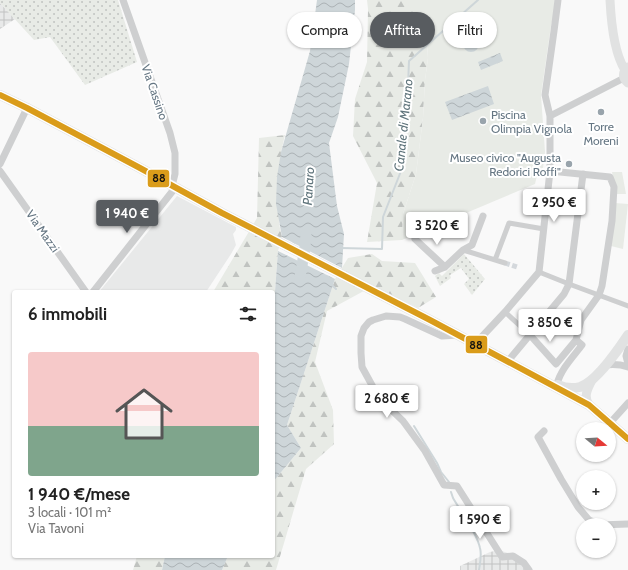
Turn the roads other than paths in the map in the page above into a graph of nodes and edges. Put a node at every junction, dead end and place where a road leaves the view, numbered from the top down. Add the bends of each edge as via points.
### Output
1 (123, 0) edge
2 (558, 0) edge
3 (610, 0) edge
4 (626, 74) edge
5 (0, 96) edge
6 (27, 108) junction
7 (550, 116) junction
8 (0, 164) edge
9 (0, 171) edge
10 (550, 171) junction
11 (583, 174) junction
12 (174, 187) junction
13 (483, 216) dead end
14 (544, 229) junction
15 (415, 239) dead end
16 (463, 250) junction
17 (495, 260) junction
18 (505, 263) tunnel mouth
19 (445, 267) junction
20 (435, 270) dead end
21 (539, 272) junction
22 (569, 284) junction
23 (85, 290) edge
24 (95, 290) edge
25 (599, 295) junction
26 (628, 306) edge
27 (505, 312) junction
28 (458, 335) junction
29 (530, 335) junction
30 (628, 335) edge
31 (576, 340) junction
32 (475, 344) junction
33 (628, 349) edge
34 (508, 361) junction
35 (628, 364) edge
36 (605, 365) junction
37 (628, 367) edge
38 (592, 380) junction
39 (552, 383) junction
40 (628, 403) edge
41 (589, 405) junction
42 (609, 422) edge
43 (611, 422) edge
44 (616, 428) edge
45 (544, 431) dead end
46 (628, 439) edge
47 (628, 524) edge
48 (529, 570) edge

1 - 12 street, Via Cassino via 170,133 175,153
2 - 7 street via 545,95
3 - 4 main road via 612,25
4 - 7 street
5 - 6 main road
6 - 8 street
6 - 12 main road
7 - 10 street
9 - 23 street, Via Mazzi
10 - 11 street
10 - 14 street
11 - 22 street
11 - 25 street via 610,177 614,187 612,221
12 - 24 street
12 - 28 main road
13 - 16 street via 472,245
14 - 17 street via 508,223
14 - 21 street
15 - 19 street
16 - 17 street
16 - 19 street
17 - 18 street
19 - 20 street
21 - 22 street
21 - 27 street
22 - 25 street
22 - 29 street via 564,294
25 - 26 street
25 - 31 street via 581,320
27 - 29 street
27 - 32 street
28 - 32 main road
28 - 48 street via 442,336 400,318 386,316 373,320 364,328 361,336 362,367 379,398 403,421 425,450 444,485 456,486 502,557 513,556
29 - 31 street via 556,364
29 - 34 street
30 - 36 main road
31 - 39 street via 582,345
32 - 34 main road
33 - 35 street
34 - 39 main road
36 - 37 street via 621,364
36 - 38 main road
38 - 39 main road via 574,388
38 - 41 main road via 586,396
39 - 41 main road
40 - 43 street
41 - 42 main road
44 - 46 main road
45 - 47 street via 538,436 578,507 589,520 599,524

